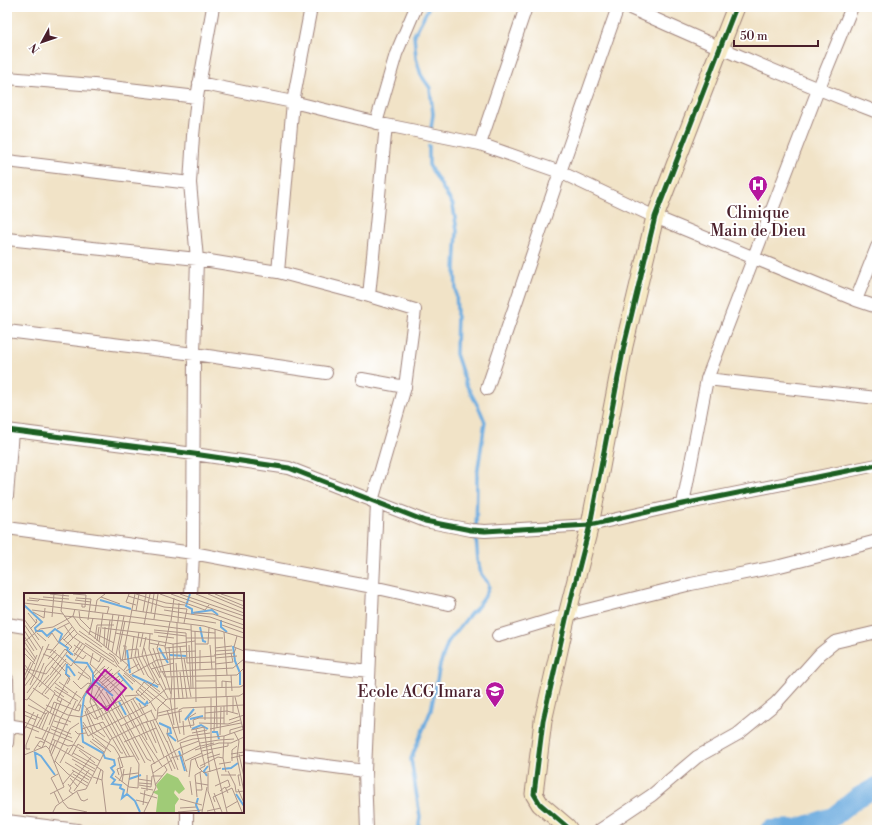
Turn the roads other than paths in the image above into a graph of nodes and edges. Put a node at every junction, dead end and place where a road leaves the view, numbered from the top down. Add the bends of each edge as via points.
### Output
1 (213, 7) edge
2 (311, 7) edge
3 (416, 7) edge
4 (526, 7) edge
5 (618, 7) edge
6 (628, 7) edge
7 (736, 7) edge
8 (852, 7) edge
9 (720, 48) junction
10 (7, 78) edge
11 (198, 83) junction
12 (818, 90) junction
13 (196, 97) junction
14 (293, 102) junction
15 (877, 112) edge
16 (381, 124) junction
17 (480, 144) junction
18 (7, 161) edge
19 (560, 172) junction
20 (190, 184) junction
21 (655, 217) junction
22 (7, 239) edge
23 (877, 247) edge
24 (754, 258) junction
25 (197, 259) junction
26 (278, 272) junction
27 (369, 296) junction
28 (856, 300) junction
29 (877, 306) edge
30 (7, 331) edge
31 (194, 354) junction
32 (326, 373) dead end
33 (362, 379) dead end
34 (707, 379) junction
35 (405, 387) junction
36 (487, 389) dead end
37 (877, 398) edge
38 (10, 431) edge
39 (194, 454) junction
40 (877, 465) edge
41 (7, 496) edge
42 (374, 502) junction
43 (683, 504) junction
44 (590, 525) junction
45 (7, 528) edge
46 (877, 541) edge
47 (193, 553) junction
48 (373, 587) junction
49 (191, 593) edge
50 (449, 604) dead end
51 (567, 615) junction
52 (7, 624) edge
53 (24, 627) edge
54 (877, 632) edge
55 (498, 636) dead end
56 (244, 656) edge
57 (369, 671) junction
58 (7, 679) edge
59 (8, 726) edge
60 (24, 728) edge
61 (7, 743) edge
62 (244, 755) edge
63 (365, 771) junction
64 (187, 813) edge
65 (7, 821) edge
66 (77, 830) edge
67 (187, 830) edge
68 (367, 830) edge
69 (569, 830) edge
70 (600, 830) edge

1 - 11 street
2 - 14 street
3 - 16 street via 396,54
4 - 17 street
5 - 19 street
6 - 9 street
7 - 9 street
8 - 12 street
9 - 12 street
9 - 21 street
10 - 13 street
11 - 13 street
11 - 14 street
12 - 15 street
12 - 24 street
13 - 20 street
14 - 16 street
14 - 26 street
16 - 17 street
16 - 27 street
17 - 19 street
18 - 20 street
19 - 21 street
19 - 36 street
20 - 25 street
21 - 24 street
21 - 44 street via 624,346
22 - 25 street
23 - 28 street
24 - 28 street
24 - 34 street
25 - 26 street
25 - 31 street
26 - 27 street
27 - 35 street via 415,310
28 - 29 street
30 - 31 street
31 - 32 street
31 - 39 street
33 - 35 street
34 - 37 street
34 - 43 street
35 - 42 street
38 - 39 street
38 - 41 street
39 - 42 street via 289,468
39 - 47 street
40 - 43 street
42 - 44 street via 425,521 471,530
42 - 48 street
43 - 44 street
44 - 51 street
45 - 47 street
46 - 51 street
47 - 48 street
47 - 49 street
48 - 50 street
48 - 57 street
51 - 55 street
51 - 69 street via 543,721 534,794 540,804
52 - 53 street
54 - 70 street via 835,642 820,654 776,703 738,734 697,757 652,795
56 - 57 street
57 - 63 street
58 - 59 street
59 - 60 street
59 - 61 street
62 - 63 street
63 - 68 street
64 - 67 street
65 - 66 street

